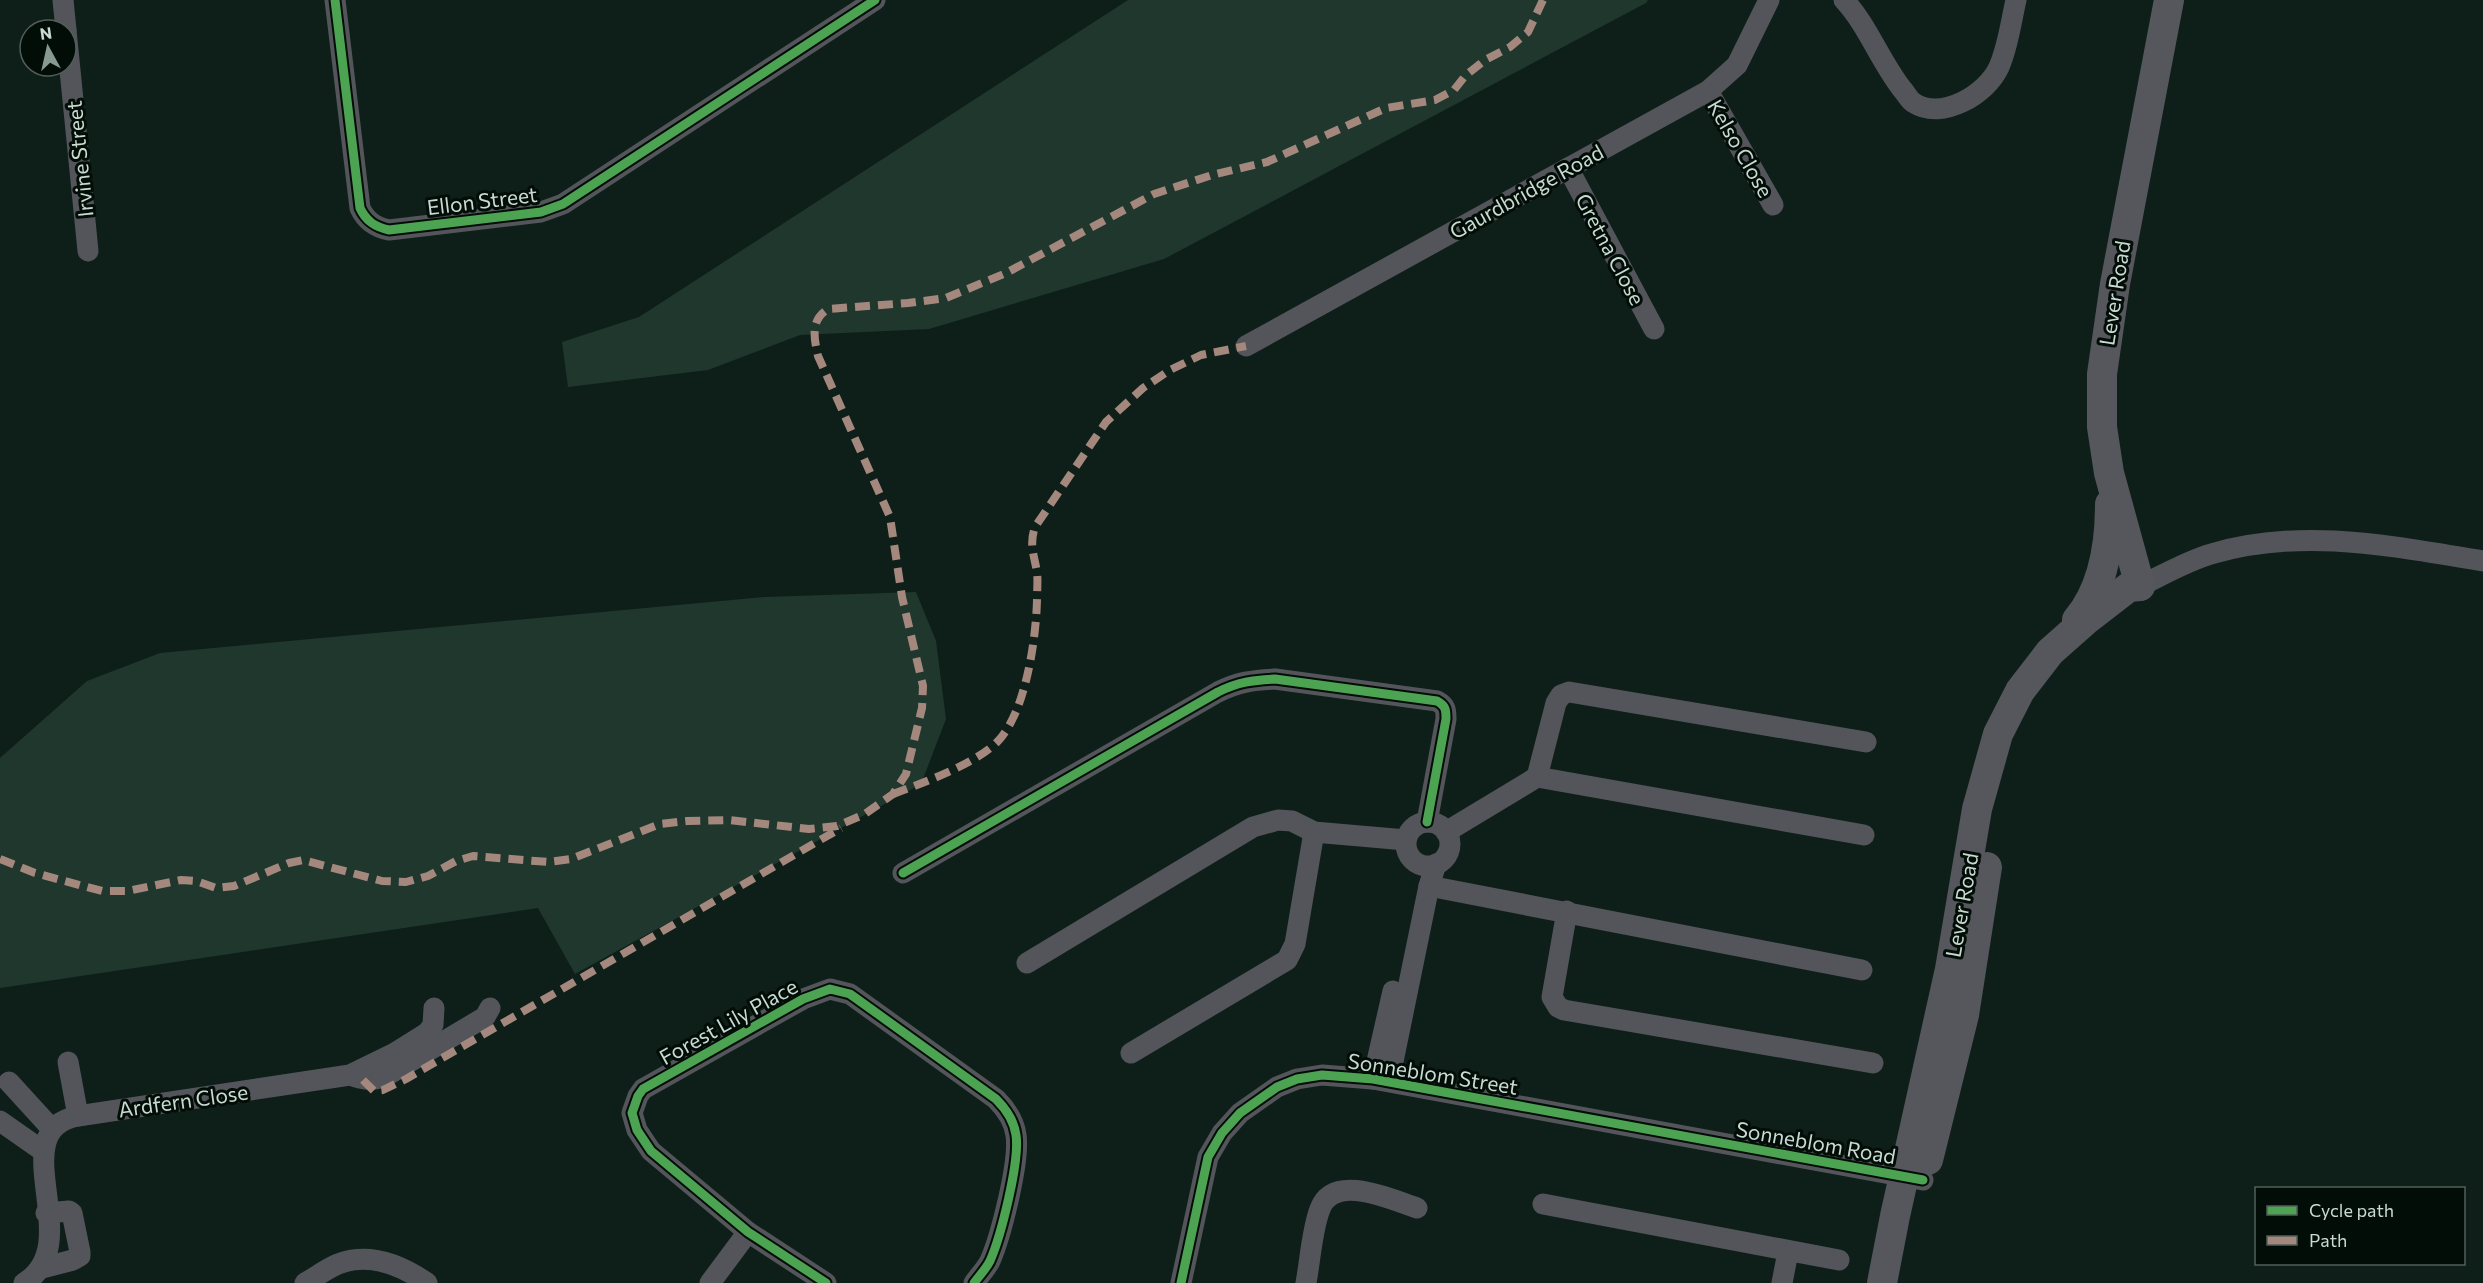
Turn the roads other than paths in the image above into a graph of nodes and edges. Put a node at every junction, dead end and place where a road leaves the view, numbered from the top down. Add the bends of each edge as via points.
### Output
1 (63, 0) edge
2 (335, 0) edge
3 (875, 0) edge
4 (1769, 0) edge
5 (1844, 0) edge
6 (2016, 0) edge
7 (2169, 0) edge
8 (65, 18) edge
9 (71, 78) edge
10 (1708, 91) junction
11 (1568, 168) junction
12 (1773, 205) dead end
13 (88, 252) dead end
14 (1654, 329) dead end
15 (1246, 346) dead end
16 (2109, 473) junction
17 (2483, 561) edge
18 (2140, 586) junction
19 (2050, 652) junction
20 (1866, 742) dead end
21 (1537, 777) junction
22 (1427, 822) junction
23 (1314, 832) junction
24 (1446, 832) junction
25 (1864, 835) dead end
26 (1406, 840) junction
27 (1428, 864) junction
28 (903, 873) dead end
29 (1429, 886) junction
30 (1567, 911) junction
31 (1027, 963) dead end
32 (1862, 970) dead end
33 (1398, 1003) junction
34 (434, 1008) dead end
35 (490, 1008) dead end
36 (1131, 1053) dead end
37 (68, 1062) dead end
38 (1873, 1063) dead end
39 (350, 1075) junction
40 (1381, 1080) junction
41 (9, 1082) dead end
42 (78, 1116) junction
43 (0, 1121) edge
44 (51, 1128) junction
45 (1702, 1139) joint
46 (40, 1149) junction
47 (1913, 1178) junction
48 (1543, 1204) dead end
49 (1417, 1208) dead end
50 (46, 1213) junction
51 (748, 1232) junction
52 (1788, 1252) junction
53 (1839, 1260) dead end
54 (42, 1268) junction
55 (24, 1283) edge
56 (305, 1283) edge
57 (426, 1283) edge
58 (710, 1283) edge
59 (826, 1283) edge
60 (974, 1283) edge
61 (1181, 1283) edge
62 (1306, 1283) edge
63 (1782, 1283) edge
64 (1882, 1283) edge
65 (1901, 1283) edge

1 - 8 street, Irvine Street
2 - 3 street, Ellon Street via 360,208 364,218 389,230 541,213 563,204
4 - 10 street, Gaurdbridge Road via 1737,65
5 - 6 street via 1913,102 1939,109 1954,105 1991,80 1999,67
7 - 16 main road, Lever Road via 2115,284 2102,374 2102,427
9 - 13 street, Irvine Street
10 - 11 street, Gaurdbridge Road
10 - 12 street, Kelso Close
11 - 14 street, Gretna Close
11 - 15 street, Gaurdbridge Road
16 - 18 main road, Lever Road
16 - 19 main road via 2110,528 2098,582 2085,611
17 - 18 street, Lever Road via 2362,542 2295,539 2209,554
18 - 19 main road, Lever Road via 2129,587
18 - 47 main road, Lever Road via 2090,627 2055,667 2023,713 2011,741 1995,806 1964,1015
19 - 47 main road, Lever Road via 2020,691 1998,734 1977,810
20 - 21 street via 1569,692 1556,703
21 - 24 street
21 - 25 street
22 - 24 street
22 - 26 street via 1413,827
22 - 28 street via 1446,719 1443,704 1275,679 1251,680 1218,692
23 - 26 street
23 - 31 street via 1292,821 1278,820 1253,827
23 - 36 street via 1295,944 1287,960
24 - 27 street via 1447,854
26 - 27 street via 1409,855
27 - 29 street
27 - 33 street
29 - 30 street
29 - 33 street
30 - 32 street
30 - 38 street via 1552,997 1564,1010
33 - 40 street
34 - 39 street, Ardfern Close via 433,1024 427,1033
35 - 39 street via 485,1017 386,1076 363,1080
37 - 42 street
39 - 42 street, Ardfern Close
40 - 45 street, Sonneblom Street
40 - 61 street, Sonneblom Street via 1322,1075 1297,1079 1276,1087 1240,1113 1222,1132 1208,1157
41 - 44 street
42 - 44 street, Ardfern Close via 68,1117
43 - 46 street
44 - 46 street via 40,1142
45 - 47 street, Sonneblom Road
46 - 50 street
47 - 64 main road, Lever Road
47 - 65 main road, Lever Road
48 - 52 street
49 - 62 street via 1365,1191 1350,1190 1330,1197 1320,1208
50 - 54 street via 49,1244
50 - 54 street via 72,1213 80,1256
51 - 58 street
51 - 59 street, Forest Lily Place
51 - 60 street, Forest Lily Place via 651,1150 634,1122 634,1104 643,1089 802,999 830,989 842,990 1007,1110 1017,1148 999,1236 989,1263
52 - 53 street
52 - 63 street
54 - 55 street
56 - 57 street via 339,1264 359,1259 401,1267

